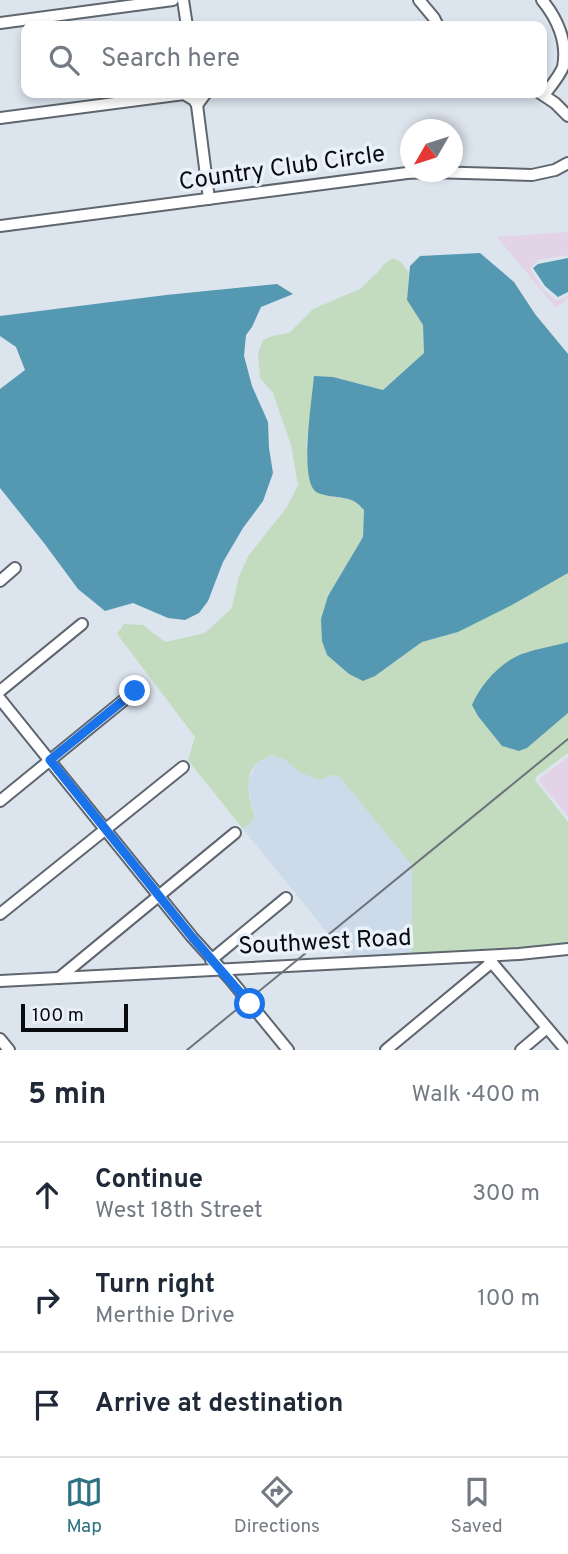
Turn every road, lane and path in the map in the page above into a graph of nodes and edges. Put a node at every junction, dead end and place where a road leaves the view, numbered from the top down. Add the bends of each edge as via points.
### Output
1 (173, 0) edge
2 (183, 0) edge
3 (419, 0) edge
4 (542, 0) edge
5 (90, 5) edge
6 (186, 21) edge
7 (435, 21) edge
8 (0, 23) edge
9 (547, 88) edge
10 (177, 98) edge
11 (195, 98) edge
12 (547, 98) edge
13 (568, 116) edge
14 (0, 118) edge
15 (568, 163) edge
16 (209, 200) junction
17 (0, 226) edge
18 (15, 568) dead end
19 (0, 580) edge
20 (82, 624) dead end
21 (0, 691) edge
22 (135, 691) dead end
23 (0, 699) edge
24 (50, 760) junction
25 (183, 767) dead end
26 (0, 801) edge
27 (105, 828) junction
28 (235, 834) dead end
29 (160, 895) junction
30 (286, 898) dead end
31 (0, 914) edge
32 (568, 949) edge
33 (489, 959) junction
34 (211, 960) junction
35 (220, 970) junction
36 (59, 978) junction
37 (0, 981) edge
38 (547, 1028) junction
39 (0, 1039) edge
40 (9, 1050) edge
41 (288, 1050) edge
42 (386, 1050) edge
43 (521, 1050) edge
44 (566, 1050) edge

1 - 5 street
2 - 6 street
3 - 7 street
4 - 9 street via 561,25 565,52 564,66
5 - 8 street
10 - 14 street
11 - 16 street
12 - 13 street
15 - 16 street, Country Club Circle via 532,175 407,173
16 - 17 street, Country Club Circle
18 - 19 street
20 - 21 street
22 - 24 street
23 - 24 street
24 - 26 street
24 - 27 street
25 - 27 street
27 - 29 street
27 - 31 street
28 - 29 street
29 - 34 street
29 - 36 street
30 - 34 street
32 - 33 street, Southwest Road
33 - 35 street, Southwest Road
33 - 38 street
33 - 42 street
34 - 35 street
35 - 36 street, Southwest Road
35 - 41 street
36 - 37 street, Southwest Road
38 - 43 street
38 - 44 street
39 - 40 street

